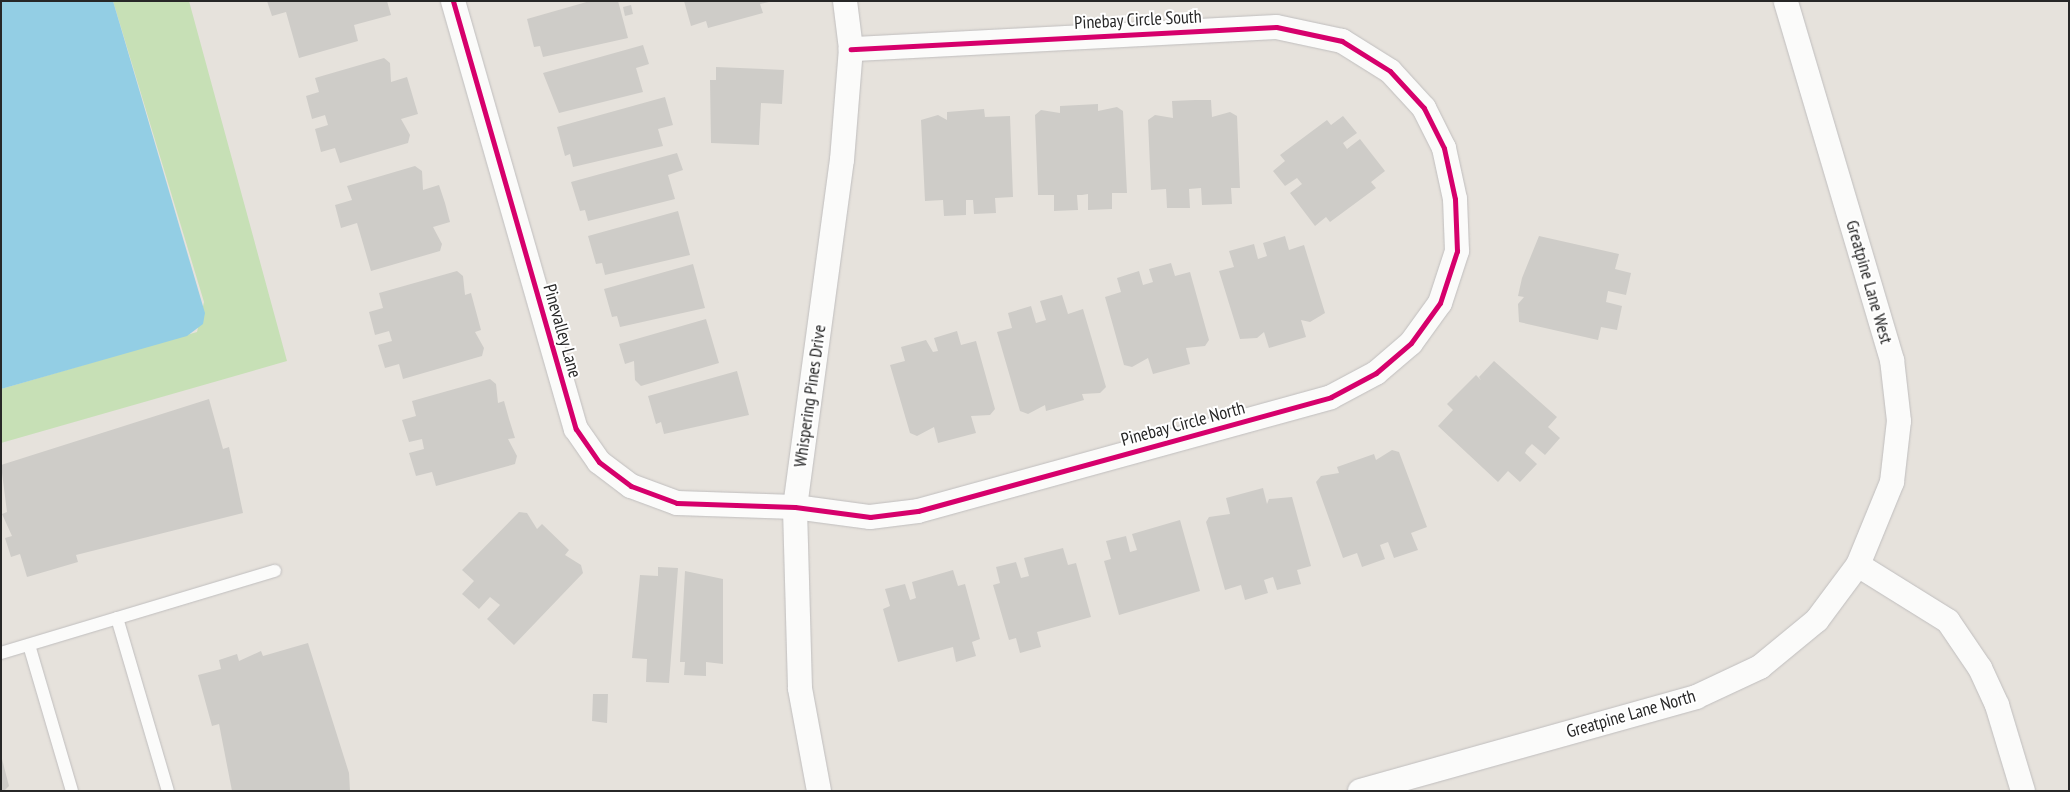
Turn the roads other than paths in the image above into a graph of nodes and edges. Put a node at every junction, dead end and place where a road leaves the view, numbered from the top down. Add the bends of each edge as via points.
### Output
1 (453, 1) edge
2 (845, 1) edge
3 (1786, 1) edge
4 (851, 49) junction
5 (1456, 199) joint
6 (795, 508) junction
7 (1858, 565) junction
8 (275, 571) dead end
9 (117, 618) junction
10 (29, 644) junction
11 (1, 653) edge
12 (72, 791) edge
13 (168, 791) edge
14 (819, 791) edge
15 (1360, 791) edge
16 (2023, 791) edge

1 - 6 street, Pinevalley Lane via 576,429 598,462 630,486 676,503
2 - 4 street, Whispering Pines Drive
3 - 7 street, Greatpine Lane West via 1892,360 1899,421 1892,482
4 - 5 street, Pinebay Circle South via 1276,27 1342,41 1390,71 1424,108 1444,148
4 - 6 street, Whispering Pines Drive via 842,160
5 - 6 street, Pinebay Circle North via 1457,251 1440,303 1411,343 1376,373 1331,397 918,511 870,517
6 - 14 street, Whispering Pines Drive via 800,688
7 - 15 street, Greatpine Lane North via 1818,620 1760,667 1696,697
7 - 16 street via 1948,621 1980,668 1998,705
8 - 9 lane
9 - 10 lane
9 - 13 lane
10 - 11 lane
10 - 12 lane

